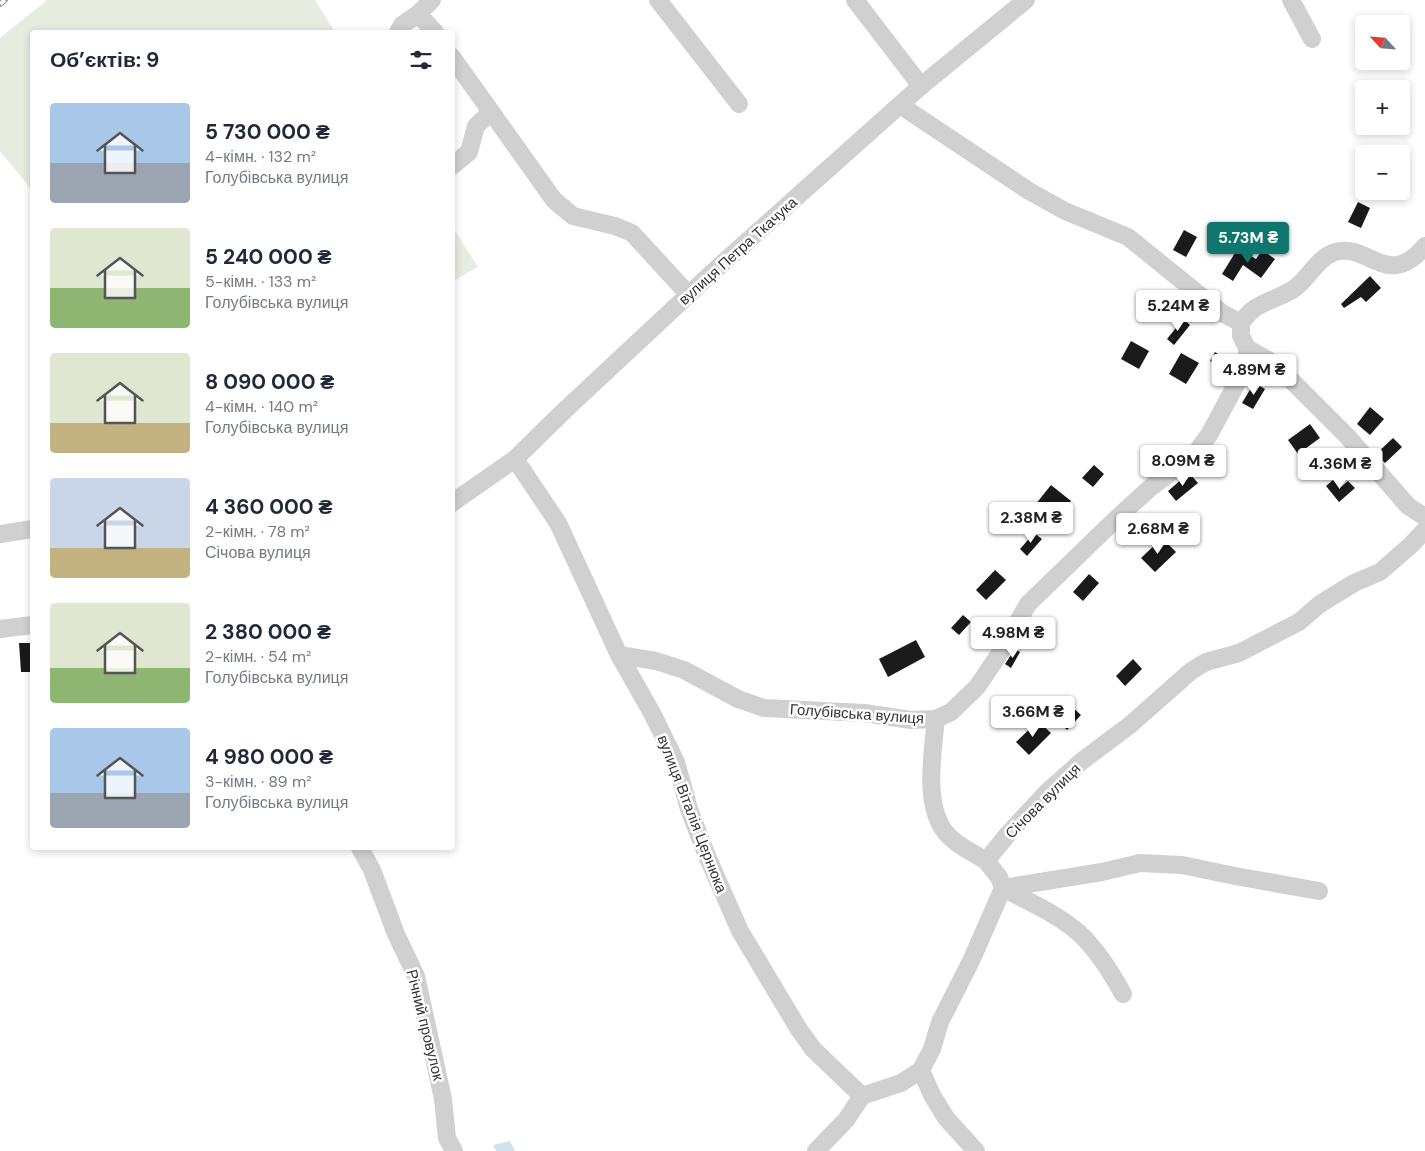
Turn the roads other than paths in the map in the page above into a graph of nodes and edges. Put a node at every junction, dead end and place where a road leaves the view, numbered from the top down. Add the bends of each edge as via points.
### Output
1 (432, 0) edge
2 (658, 0) edge
3 (855, 0) edge
4 (1026, 0) edge
5 (1291, 0) edge
6 (418, 14) junction
7 (399, 30) edge
8 (433, 30) edge
9 (1312, 39) dead end
10 (455, 61) edge
11 (921, 86) junction
12 (739, 104) dead end
13 (900, 105) junction
14 (491, 112) junction
15 (455, 164) edge
16 (1425, 246) edge
17 (689, 294) junction
18 (1241, 323) junction
19 (1247, 348) junction
20 (515, 459) junction
21 (455, 501) edge
22 (1425, 517) edge
23 (30, 530) edge
24 (1425, 530) edge
25 (0, 534) edge
26 (30, 625) edge
27 (0, 628) edge
28 (619, 654) junction
29 (936, 719) junction
30 (361, 850) edge
31 (986, 861) junction
32 (1003, 888) junction
33 (1319, 891) dead end
34 (1124, 994) dead end
35 (921, 1070) junction
36 (862, 1096) junction
37 (446, 1147) edge
38 (816, 1151) edge
39 (976, 1151) edge

1 - 6 street
2 - 12 street
3 - 11 street
4 - 11 street, вулиця Петра Ткачука
5 - 9 street
6 - 7 street
6 - 8 street
10 - 14 street
11 - 13 street, вулиця Петра Ткачука
13 - 17 street, вулиця Петра Ткачука
13 - 18 street via 1065,211 1128,237 1222,313
14 - 15 street via 476,126 469,152
14 - 17 street via 554,200 574,216 632,233
16 - 18 street via 1410,260 1390,266 1353,252 1334,252 1295,288 1253,309
17 - 20 street, вулиця Петра Ткачука
18 - 19 street, Голубівська вулиця via 1241,336
19 - 22 street via 1275,364 1347,436 1408,506
19 - 29 street, Голубівська вулиця via 1247,360 1240,379 1217,422 1194,455 1150,488 1028,604 977,688 951,712
20 - 21 street, вулиця Петра Ткачука
20 - 28 street, вулиця Віталія Цернюка via 558,523
23 - 25 street
24 - 31 street, Січова вулиця via 1380,572 1354,583 1320,604 1300,622 1239,653 1206,662 1191,671 1046,793
26 - 27 street
28 - 29 street, Голубівська вулиця via 684,670 738,699 764,708 864,713 911,720
28 - 36 street, вулиця Віталія Цернюка via 676,762 707,856 740,931 813,1049
29 - 31 street via 931,772 937,818 953,840
30 - 37 street, Річний провулок via 416,976 443,1099
31 - 32 street via 1000,878
32 - 33 street via 1140,863 1182,865
32 - 34 street via 1079,933 1100,956
32 - 35 street
35 - 36 street via 902,1083
35 - 39 street via 946,1118
36 - 38 street via 846,1120

